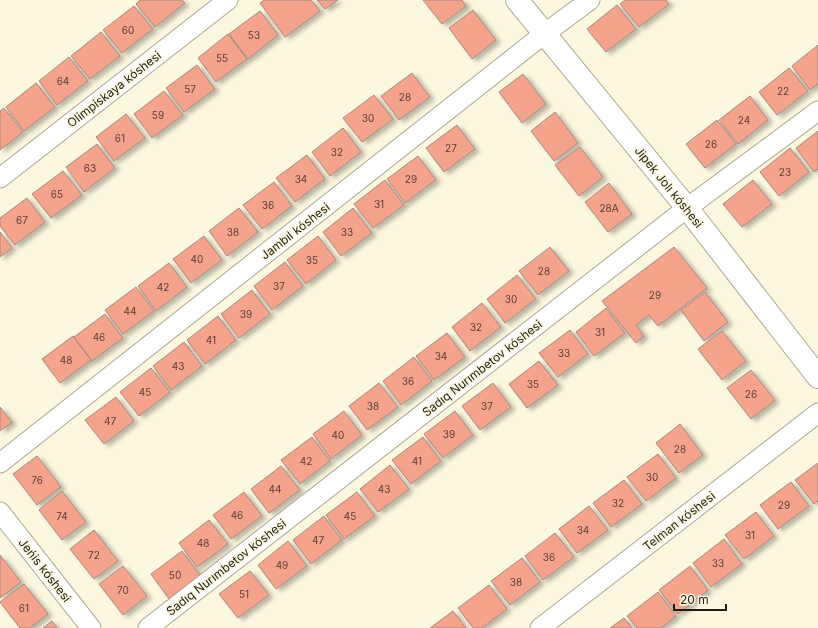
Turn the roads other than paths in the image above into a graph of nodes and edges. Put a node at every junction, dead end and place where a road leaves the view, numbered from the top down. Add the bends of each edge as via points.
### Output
1 (228, 0) edge
2 (516, 0) edge
3 (590, 0) edge
4 (544, 34) junction
5 (818, 111) edge
6 (0, 178) edge
7 (687, 208) junction
8 (818, 377) edge
9 (818, 413) edge
10 (0, 463) edge
11 (0, 512) edge
12 (91, 628) edge
13 (148, 628) edge
14 (540, 628) edge

1 - 6 street, Olimpiskaya kóshesi
2 - 4 street, Jipek Jolı kóshesi
3 - 4 street, Jambıl kóshesi
4 - 7 street, Jipek Jolı kóshesi
4 - 10 street, Jambıl kóshesi
5 - 7 street, Sadıq Nurımbetov kóshesi
7 - 8 street, Jipek Jolı kóshesi
7 - 13 street, Sadıq Nurımbetov kóshesi
9 - 14 street, Telman kóshesi
11 - 12 street, Jeńis kóshesi

